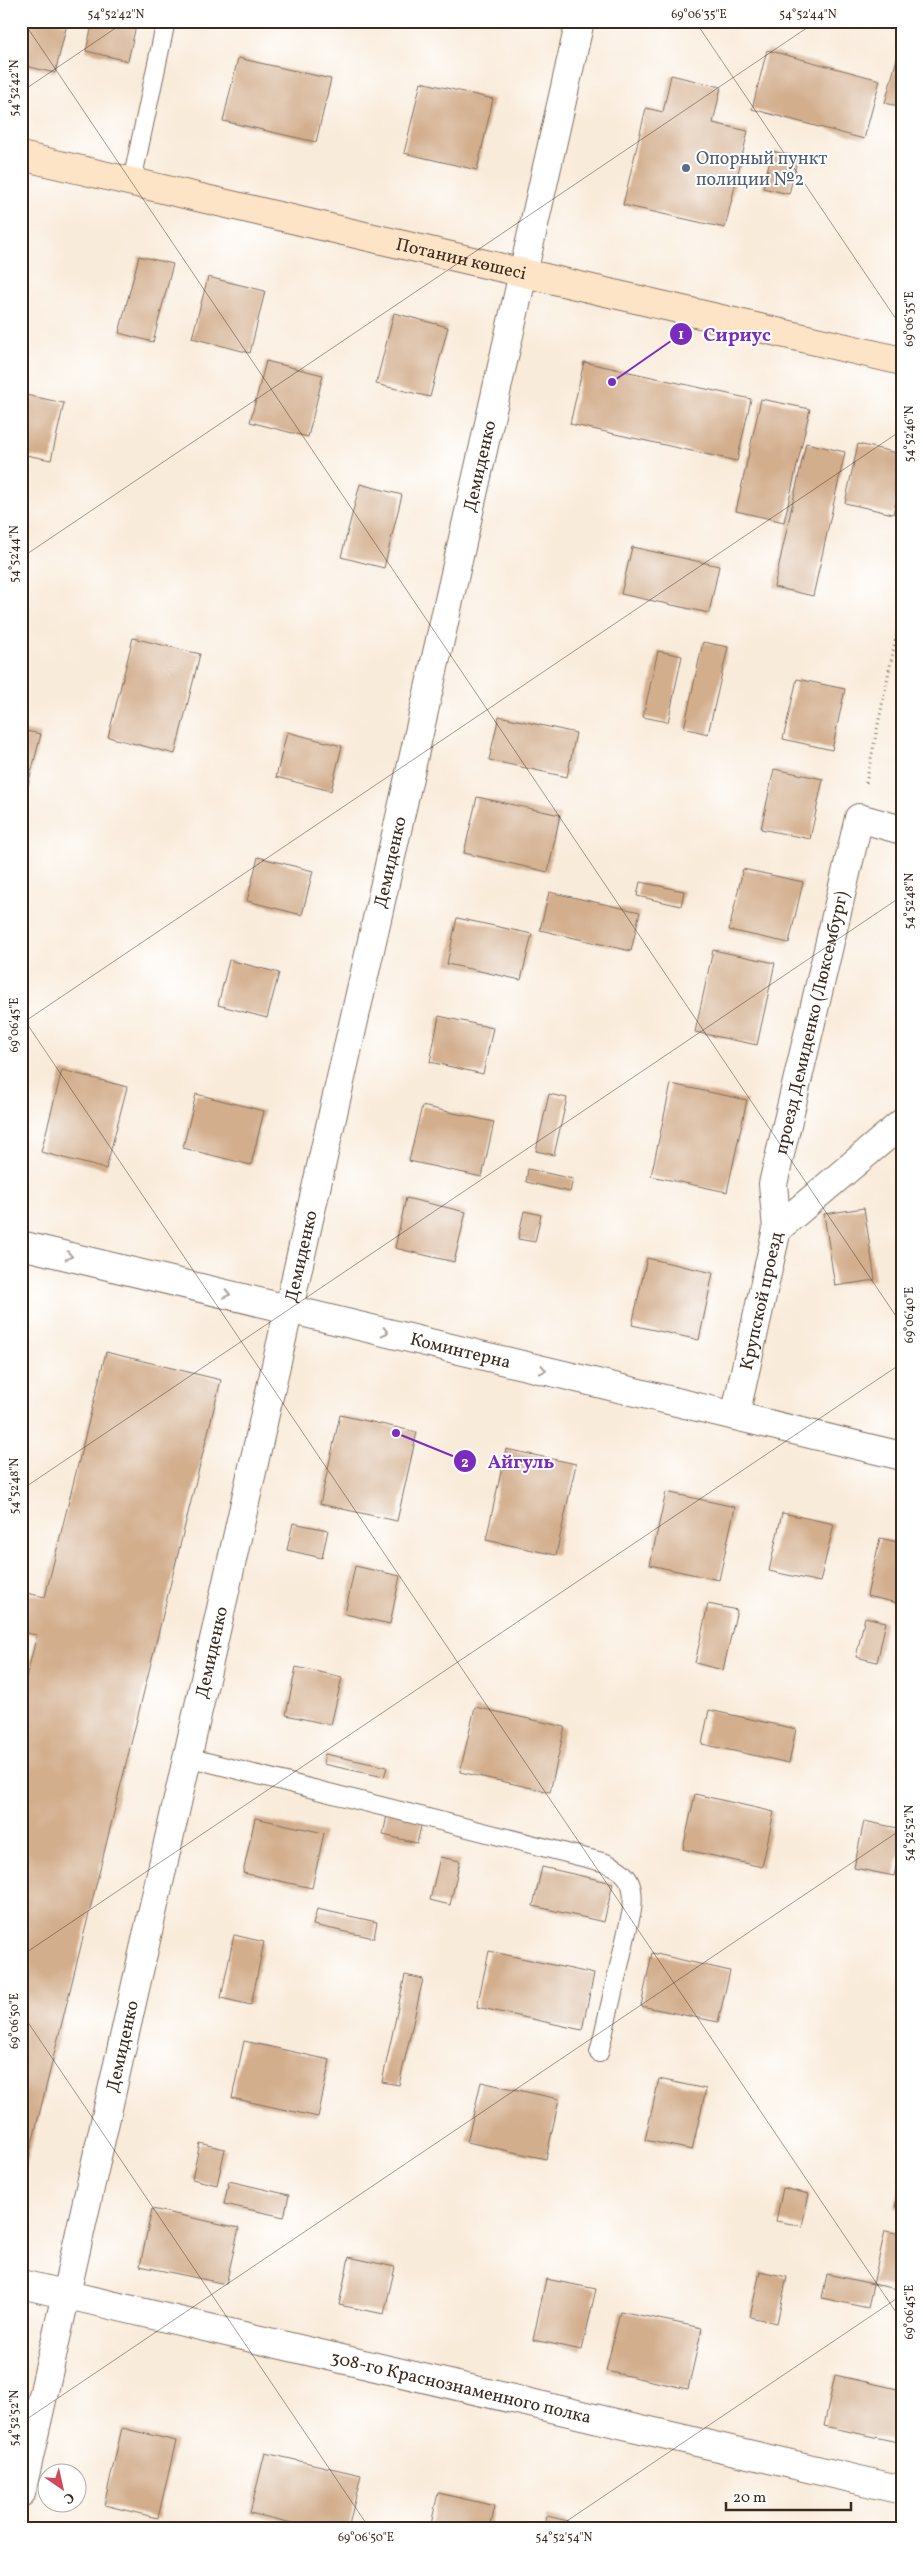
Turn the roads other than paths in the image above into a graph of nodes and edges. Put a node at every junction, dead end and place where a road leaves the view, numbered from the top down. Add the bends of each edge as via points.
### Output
1 (166, 21) edge
2 (580, 21) edge
3 (21, 156) edge
4 (132, 181) junction
5 (524, 271) junction
6 (902, 360) edge
7 (902, 830) edge
8 (902, 1123) edge
9 (777, 1229) junction
10 (21, 1245) edge
11 (289, 1309) junction
12 (735, 1416) junction
13 (902, 1456) edge
14 (187, 1757) junction
15 (599, 2053) dead end
16 (21, 2284) edge
17 (65, 2295) junction
18 (902, 2490) edge
19 (21, 2493) edge

1 - 4 lane
2 - 5 street, Демиденко
3 - 4 main road, Потанин көшесі
4 - 5 main road, Потанин көшесі
5 - 6 main road, Потанин көшесі
5 - 11 street, Демиденко
7 - 9 street, проезд Демиденко (Люксембург) via 859,818 773,1184
8 - 9 street, Крупской проезд
9 - 12 street, Крупской проезд
10 -> 11 street, Коминтерна
11 -> 12 street, Коминтерна
11 - 14 street, Демиденко
12 - 13 street, Коминтерна
14 - 15 lane via 620,1868 634,1894
14 - 17 street, Демиденко
16 - 17 street, 308-го Краснознаменного полка
17 - 18 street, 308-го Краснознаменного полка
17 - 19 street, Демиденко

